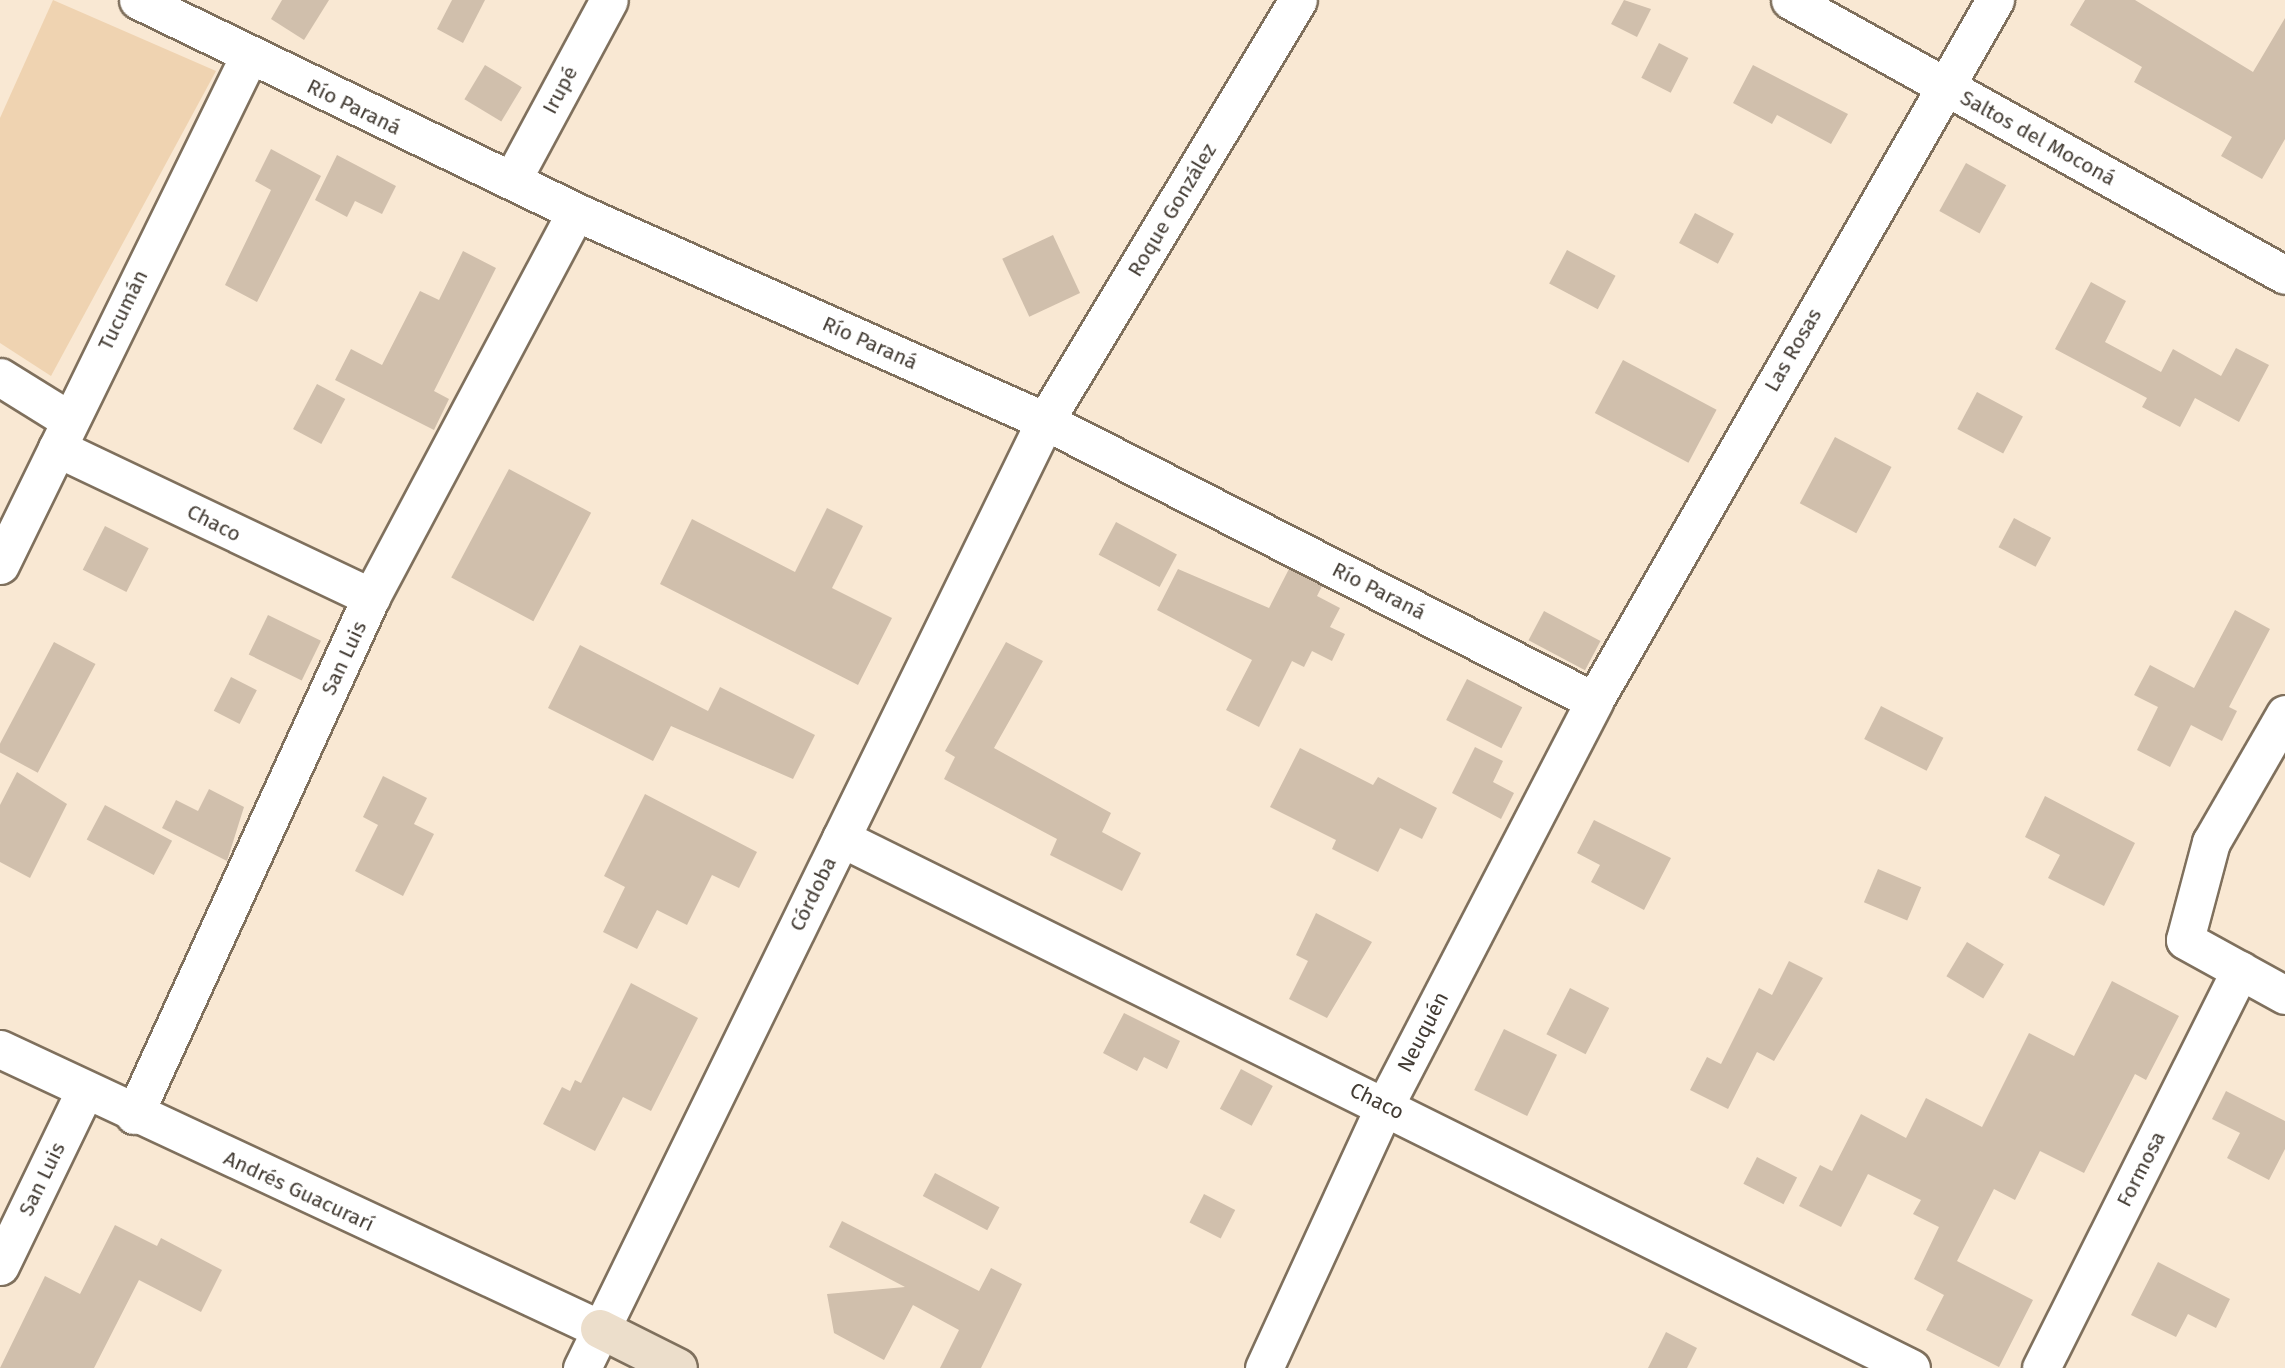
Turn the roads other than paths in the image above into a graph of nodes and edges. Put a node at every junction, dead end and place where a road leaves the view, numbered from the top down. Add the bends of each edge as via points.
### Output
1 (138, 0) edge
2 (609, 0) edge
3 (1298, 0) edge
4 (1790, 0) edge
5 (1994, 0) edge
6 (249, 55) junction
7 (1943, 85) junction
8 (512, 180) junction
9 (576, 212) junction
10 (2285, 275) edge
11 (0, 377) edge
12 (1045, 421) junction
13 (63, 434) junction
14 (0, 565) edge
15 (371, 597) junction
16 (1594, 701) junction
17 (2285, 715) edge
18 (841, 838) junction
19 (2240, 970) junction
20 (2285, 995) edge
21 (0, 1049) edge
22 (84, 1092) junction
23 (1385, 1105) junction
24 (134, 1115) junction
25 (0, 1266) edge
26 (600, 1329) junction
27 (582, 1368) edge
28 (678, 1368) edge
29 (1264, 1368) edge
30 (1911, 1368) edge
31 (2041, 1368) edge

1 - 6 street, Río Paraná
2 - 8 street, Irupé
3 - 12 street, Roque González
4 - 7 street, Saltos del Moconá
5 - 7 street, Las Rosas
6 - 8 street, Río Paraná
6 - 13 street, Tucumán
7 - 10 street, Saltos del Moconá
7 - 16 street, Las Rosas
8 - 9 street, Río Paraná
9 - 12 street, Río Paraná
9 - 15 street, San Luis
11 - 13 street, Chaco
12 - 16 street, Río Paraná
12 - 18 street, Córdoba
13 - 14 street, Tucumán
13 - 15 street, Chaco
15 - 24 street, San Luis
16 - 23 street, Neuquén
17 - 19 street via 2211,842 2185,940
18 - 23 street, Chaco
18 - 26 street, Córdoba
19 - 20 street
19 - 31 street, Formosa
21 - 22 street, Andrés Guacurarí
22 - 24 street, Andrés Guacurarí
22 - 25 street, San Luis
23 - 29 street, Neuquén
23 - 30 street, Chaco
24 - 26 street, Andrés Guacurarí
26 - 27 street, Córdoba
26 - 28 street

